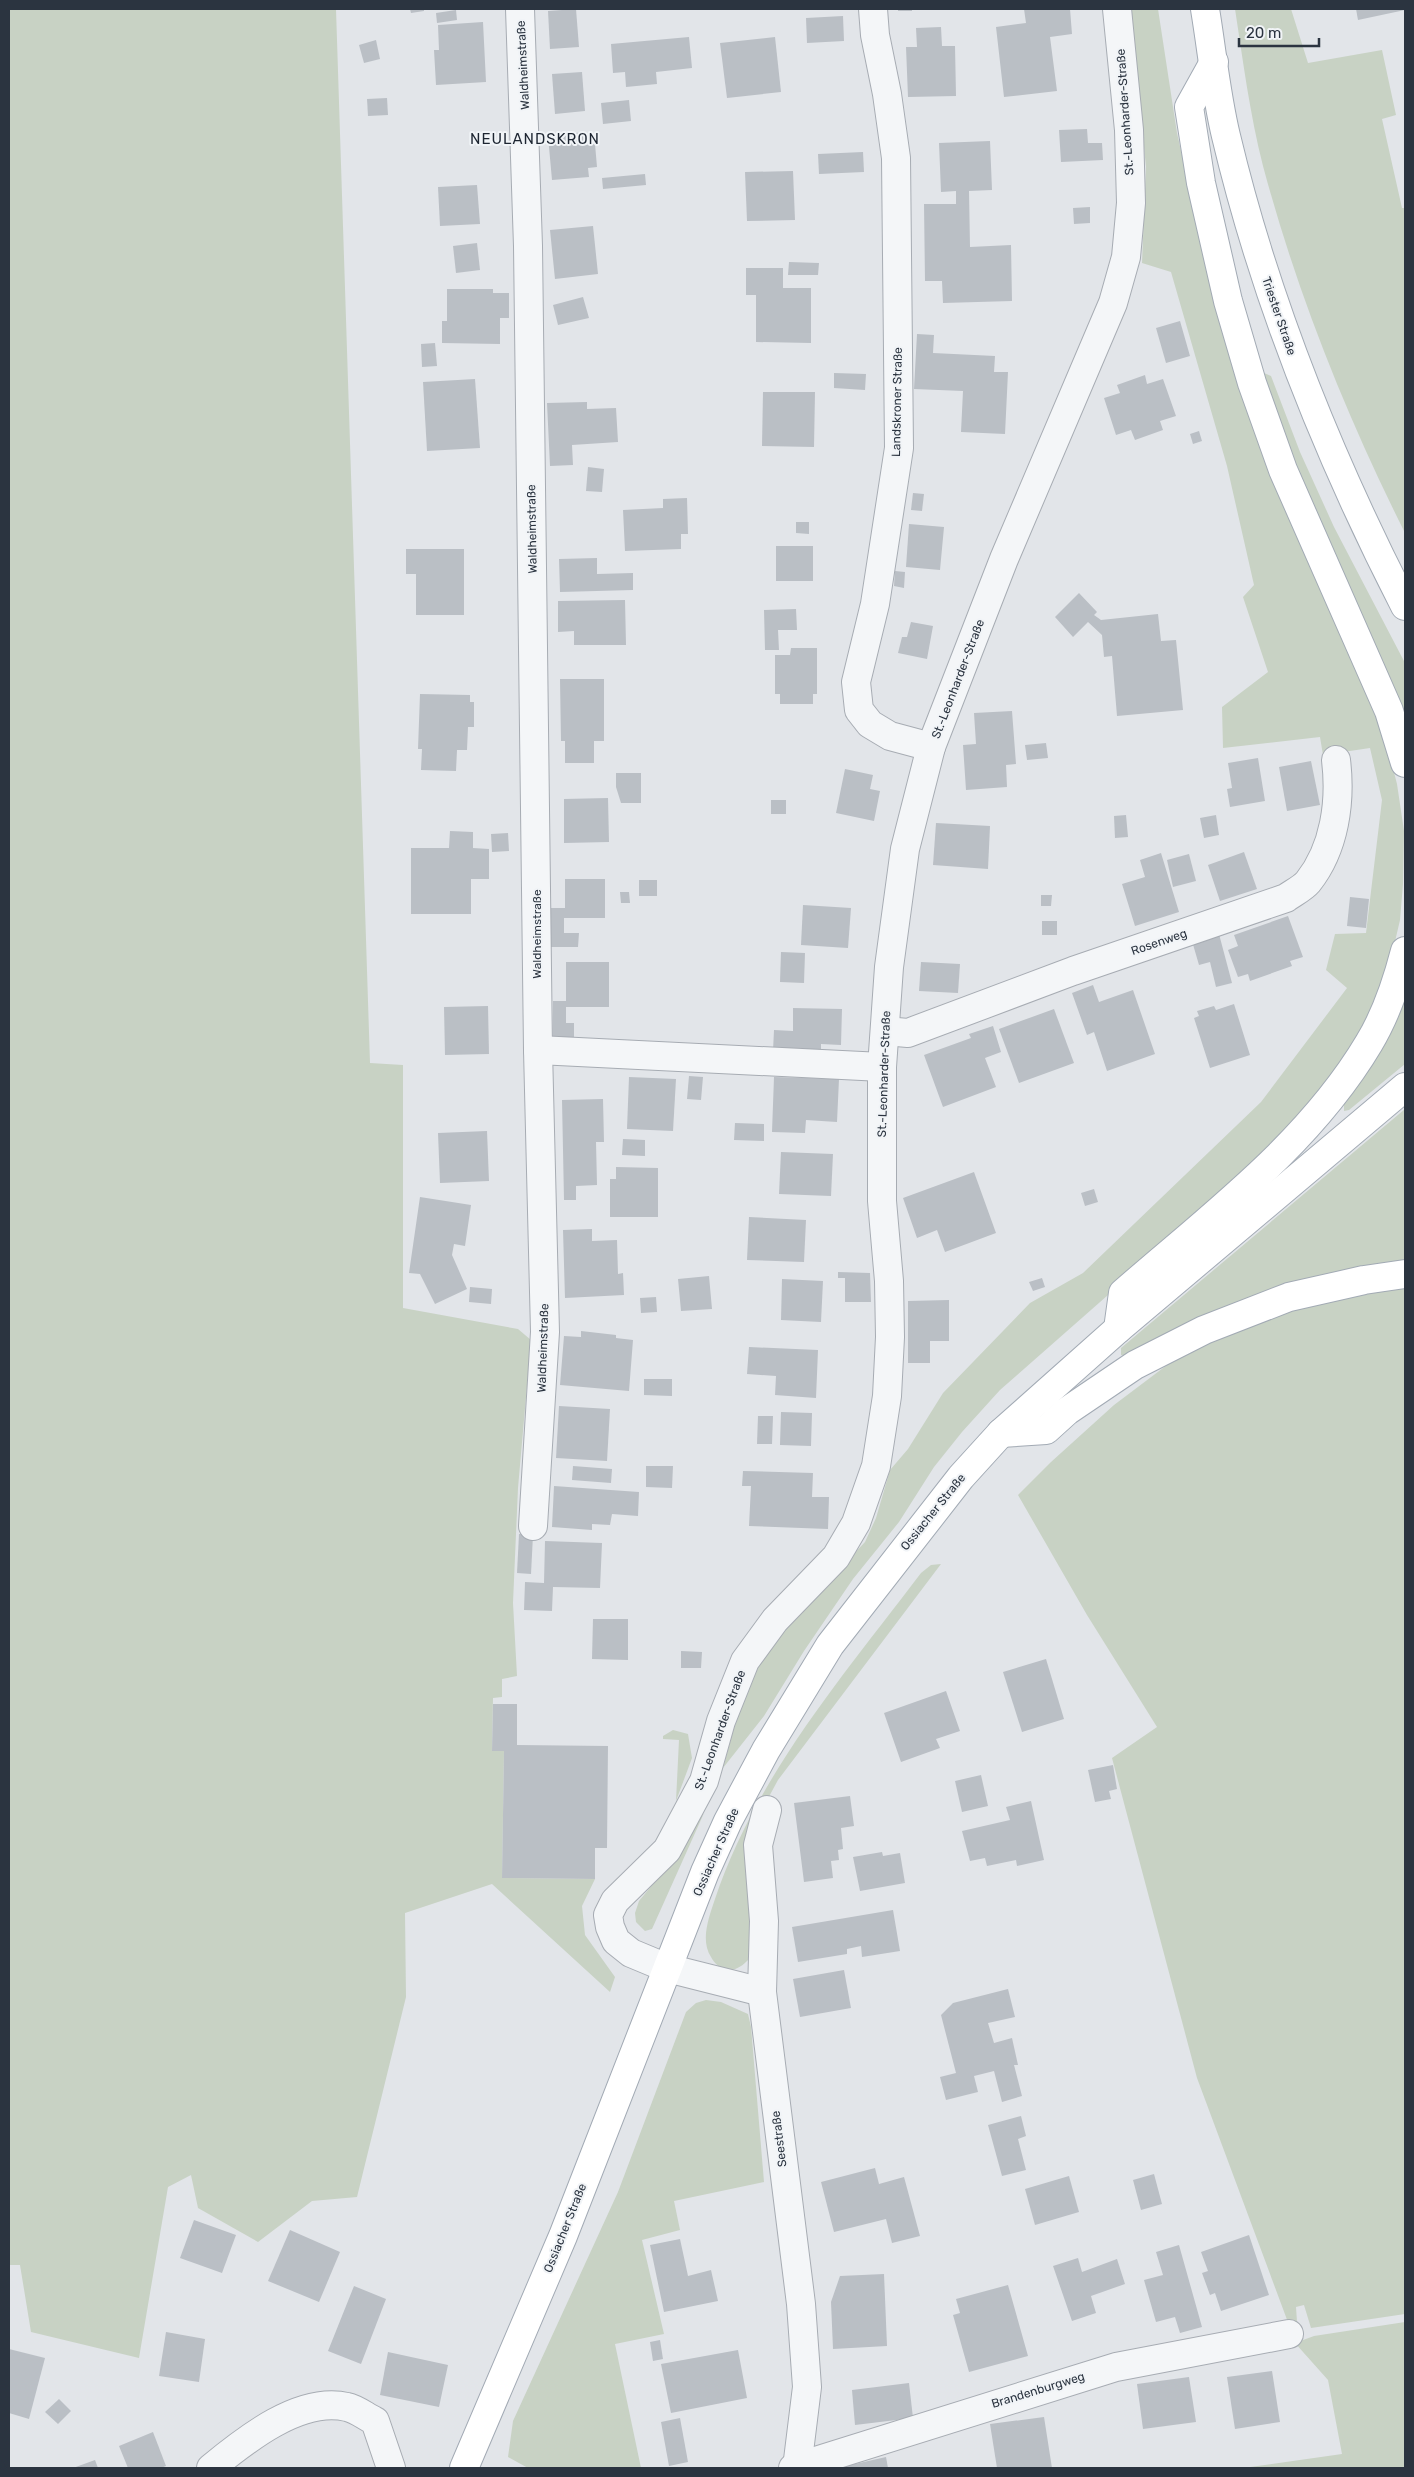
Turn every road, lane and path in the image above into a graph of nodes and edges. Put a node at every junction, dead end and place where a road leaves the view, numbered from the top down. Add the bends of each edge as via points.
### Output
1 (520, 9) edge
2 (873, 9) edge
3 (1117, 9) edge
4 (1205, 9) edge
5 (1214, 62) junction
6 (1405, 606) edge
7 (931, 747) junction
8 (1336, 760) dead end
9 (1405, 763) edge
10 (1405, 951) edge
11 (884, 1031) junction
12 (538, 1050) junction
13 (882, 1067) junction
14 (1405, 1087) edge
15 (1405, 1274) edge
16 (1118, 1328) junction
17 (1001, 1433) junction
18 (533, 1526) dead end
19 (768, 1810) dead end
20 (667, 1968) junction
21 (762, 1992) junction
22 (1289, 2334) dead end
23 (211, 2468) edge
24 (391, 2468) edge
25 (464, 2468) edge
26 (796, 2468) edge

1 - 12 street, Waldheimstraße via 526,127
2 - 7 street, Landskroner Straße via 896,158 899,448 875,604 856,682 859,710 870,724 890,736
3 - 7 street, St.-Leonharder-Straße via 1129,130 1131,203 1126,257 1113,303 1004,559
4 - 5 main road, Triester Straße
5 - 6 main road, Triester Straße via 1226,135 1274,305 1318,423
5 - 9 main road via 1189,107 1201,183 1228,301 1252,383 1284,470 1389,711
7 - 11 street, St.-Leonharder-Straße via 904,849
8 - 11 street, Rosenweg via 1339,785 1336,821 1308,883 1286,898 1073,971 908,1033
10 - 16 main road via 1396,984 1370,1042 1328,1101 1240,1191 1123,1293
11 - 13 street, St.-Leonharder-Straße
12 - 13 street
12 - 18 street, Waldheimstraße via 545,1332
13 - 20 street, St.-Leonharder-Straße via 882,1201 890,1337 888,1396 876,1466 856,1523 836,1557 775,1620 745,1661 721,1721 704,1781 667,1850 615,1901 608,1915 616,1941 631,1953
14 - 16 main road, Ossiacher Straße
15 - 17 main road via 1288,1297 1204,1330 1135,1365 1067,1411 1046,1430
16 - 17 main road, Ossiacher Straße
17 - 20 main road, Ossiacher Straße via 961,1477 830,1645 766,1750 728,1821
19 - 21 street, Seestraße via 758,1845 764,1921
20 - 21 street, St.-Leonharder-Straße
20 - 25 main road, Ossiacher Straße via 563,2236
21 - 26 street, Seestraße via 807,2387
22 - 26 street, Brandenburgweg via 1116,2367
23 - 24 street via 274,2422 321,2404 349,2407 375,2421

